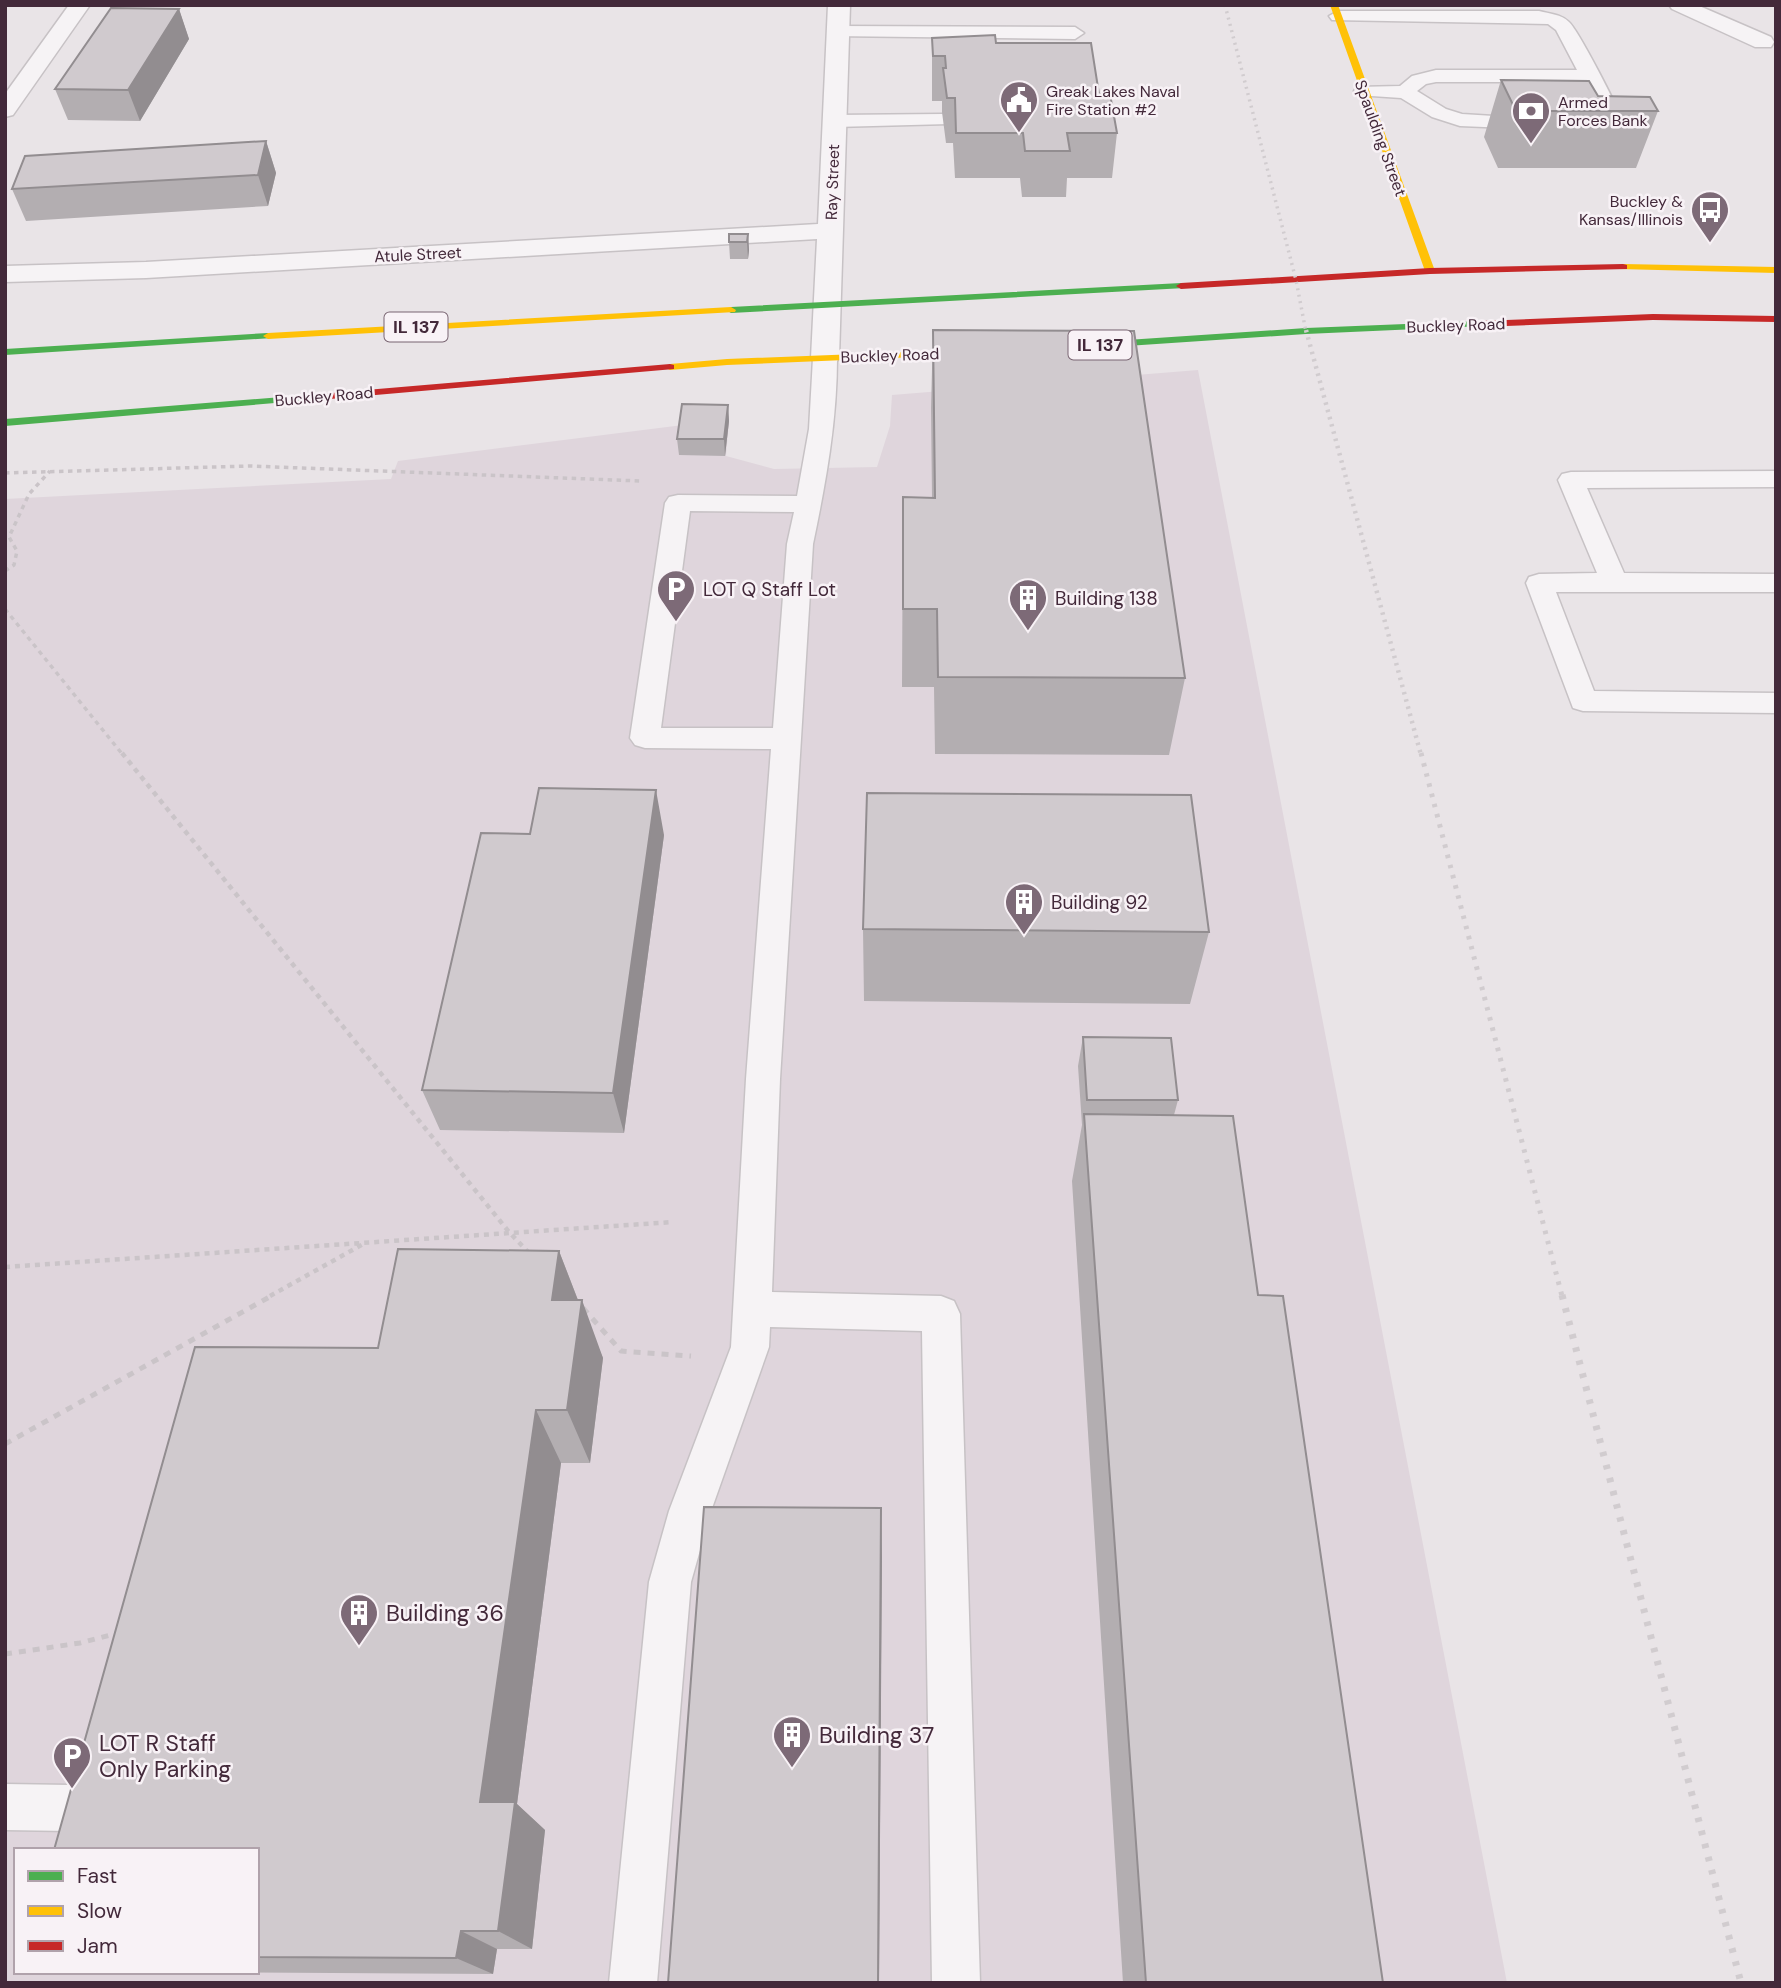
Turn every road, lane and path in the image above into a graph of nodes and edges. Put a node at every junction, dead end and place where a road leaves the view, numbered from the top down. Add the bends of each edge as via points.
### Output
1 (80, 5) edge
2 (839, 5) edge
3 (1679, 5) edge
4 (1336, 10) edge
5 (838, 32) junction
6 (1075, 33) dead end
7 (1771, 48) edge
8 (1592, 76) junction
9 (1364, 91) junction
10 (1405, 92) junction
11 (5, 110) edge
12 (942, 120) edge
13 (835, 121) junction
14 (1554, 124) edge
15 (1580, 125) edge
16 (831, 231) junction
17 (1776, 270) edge
18 (1430, 271) junction
19 (5, 274) edge
20 (827, 306) junction
21 (1776, 319) edge
22 (1063, 347) edge
23 (996, 351) edge
24 (5, 352) edge
25 (825, 358) junction
26 (5, 423) edge
27 (51, 470) junction
28 (5, 473) edge
29 (1776, 479) edge
30 (642, 481) dead end
31 (809, 504) junction
32 (5, 571) edge
33 (1614, 582) junction
34 (1776, 583) edge
35 (5, 609) edge
36 (1776, 703) edge
37 (787, 739) junction
38 (673, 1222) dead end
39 (509, 1232) junction
40 (369, 1241) junction
41 (538, 1262) edge
42 (5, 1267) edge
43 (576, 1301) edge
44 (753, 1309) junction
45 (698, 1356) dead end
46 (5, 1444) edge
47 (128, 1630) edge
48 (5, 1654) edge
49 (5, 1807) edge
50 (71, 1808) edge
51 (633, 1983) edge
52 (956, 1983) edge

1 - 11 street
2 - 5 street, Ray Street
3 - 7 street
4 - 8 lane via 1554,20 1564,27
4 - 9 main road, Spaulding Street
5 - 6 lane
5 - 13 street, Ray Street
8 - 10 lane via 1436,76 1419,80
8 - 15 lane via 1612,122
9 - 10 lane
9 - 18 main road, Spaulding Street
10 - 14 lane via 1448,118
12 - 13 lane
13 - 16 street, Ray Street
16 - 19 street, Atule Street
16 - 20 street, Ray Street
17 - 18 main road, IL 137 via 1595,266
18 - 20 main road, IL 137
20 - 24 main road, IL 137
20 - 25 street, Ray Street
21 - 22 main road, Buckley Road / IL 137 via 1653,317 1362,328
23 - 25 main road, Buckley Road
25 - 26 main road, Buckley Road via 727,362
25 - 31 lane via 818,468
27 - 28 path
27 - 30 path via 250,466
27 - 32 path via 29,494 16,520 9,537 17,551 14,565
29 - 33 lane via 1571,480
31 - 37 lane via 800,544
31 - 37 lane via 678,503 645,738
33 - 34 lane
33 - 36 lane via 1539,583 1583,701
35 - 39 path
37 - 44 lane
38 - 39 path
39 - 40 path
39 - 41 path
40 - 42 path
40 - 46 path
43 - 45 path via 621,1351
44 - 51 lane via 750,1347 690,1511 670,1582
44 - 52 lane via 941,1314
47 - 48 path via 80,1643
49 - 50 lane

